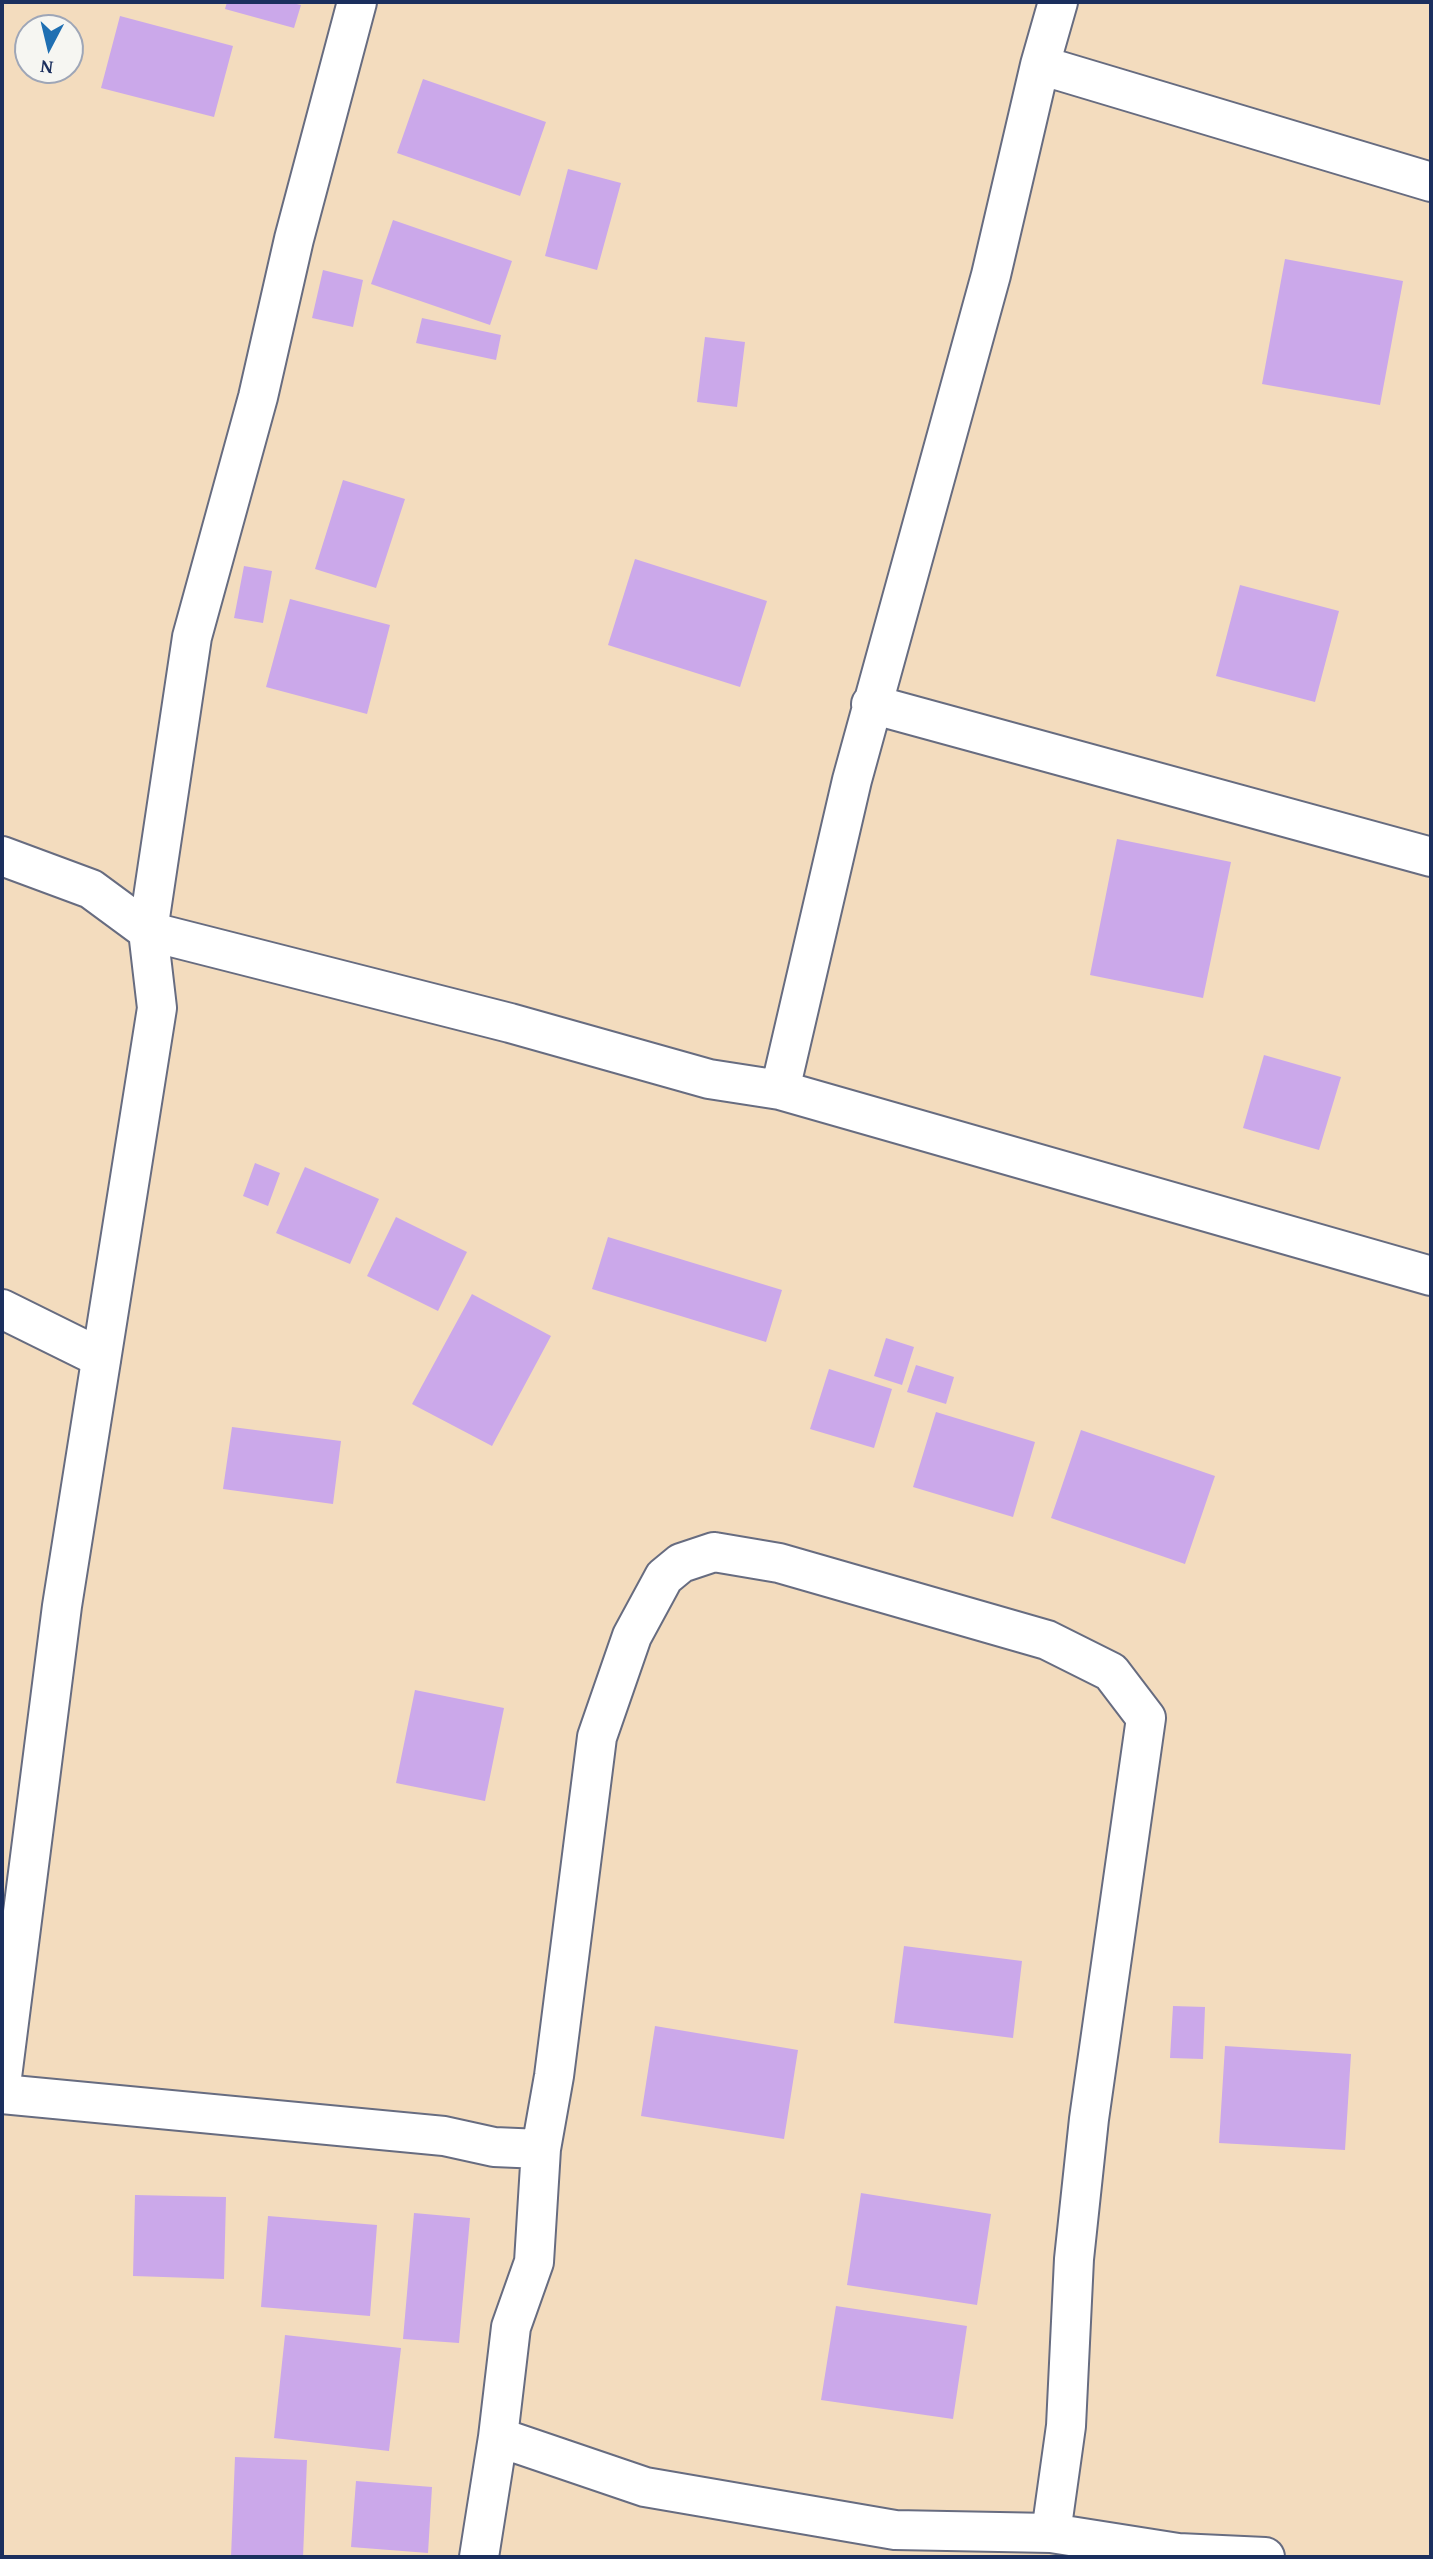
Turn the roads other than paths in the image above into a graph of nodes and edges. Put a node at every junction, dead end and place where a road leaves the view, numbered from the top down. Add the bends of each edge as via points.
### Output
1 (356, 2) edge
2 (1058, 2) edge
3 (1040, 65) junction
4 (1431, 181) edge
5 (871, 704) junction
6 (2, 856) edge
7 (1431, 857) edge
8 (148, 931) junction
9 (780, 1090) junction
10 (1431, 1276) edge
11 (2, 1309) edge
12 (101, 1358) junction
13 (2, 2077) edge
14 (2, 2094) edge
15 (541, 2149) junction
16 (498, 2438) junction
17 (1051, 2533) junction
18 (479, 2557) edge
19 (1265, 2557) edge

1 - 8 street via 258,397 192,637
2 - 3 street
3 - 4 street
3 - 5 street via 991,275
5 - 7 street
5 - 9 street
6 - 8 street via 91,889
8 - 9 street via 709,1079
8 - 12 street via 157,1008
9 - 10 street
11 - 12 street
12 - 13 street via 62,1606
14 - 15 street
15 - 16 street via 534,2262 511,2327
15 - 17 street via 597,1737 632,1636 664,1577 681,1563 714,1552 779,1563 1047,1640 1111,1672 1146,1718 1089,2119 1074,2259 1066,2426
16 - 17 street via 645,2487 895,2530
16 - 18 street
17 - 19 street via 1178,2553

